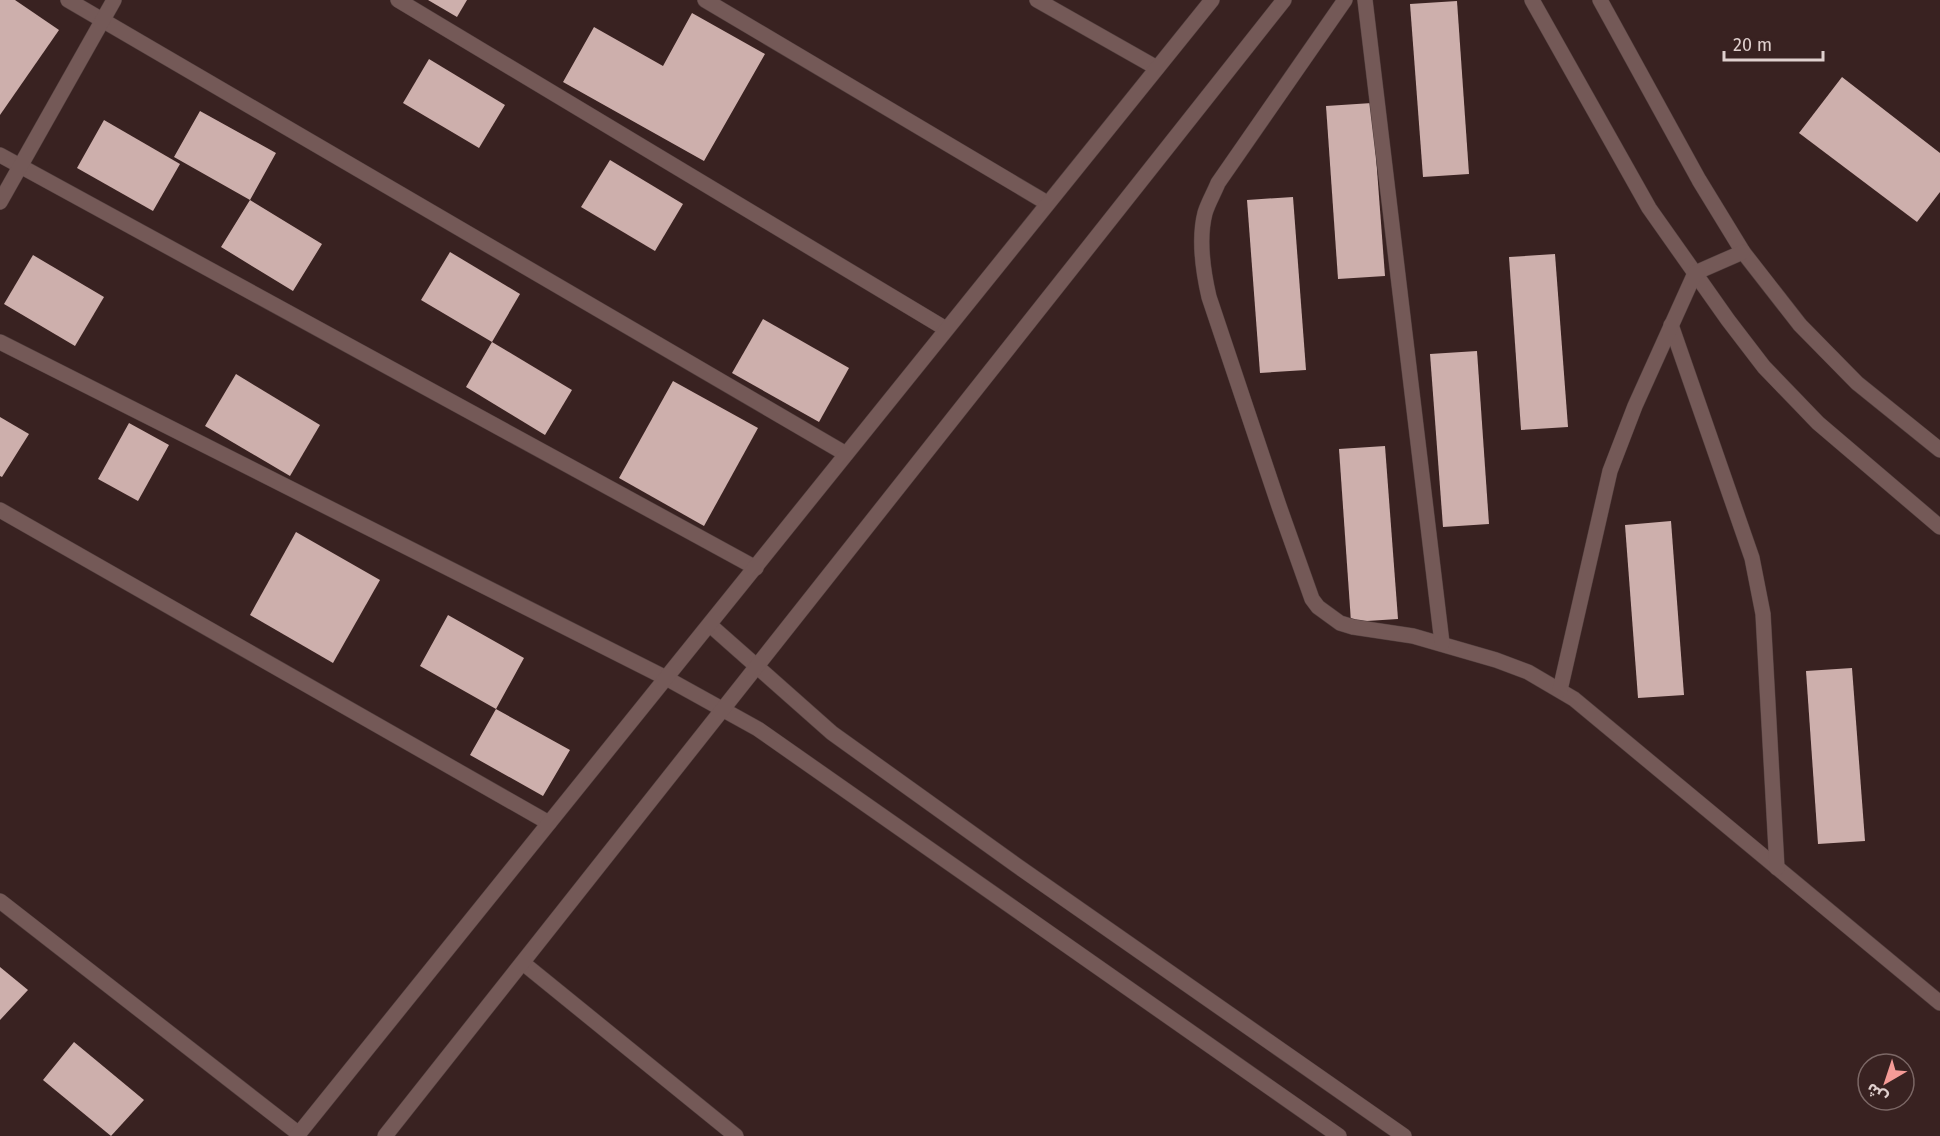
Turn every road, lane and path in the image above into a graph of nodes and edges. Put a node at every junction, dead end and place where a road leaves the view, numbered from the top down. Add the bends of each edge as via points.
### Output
1 (68, 0) edge
2 (114, 0) edge
3 (398, 0) edge
4 (705, 0) edge
5 (1037, 0) edge
6 (1212, 0) edge
7 (1284, 0) edge
8 (1345, 0) edge
9 (1365, 0) edge
10 (1532, 0) edge
11 (1600, 0) edge
12 (102, 21) junction
13 (1157, 68) junction
14 (0, 155) edge
15 (20, 167) junction
16 (0, 202) edge
17 (1047, 203) junction
18 (1743, 252) junction
19 (1695, 273) junction
20 (1671, 325) junction
21 (946, 329) junction
22 (0, 342) edge
23 (1940, 450) edge
24 (846, 454) junction
25 (0, 510) edge
26 (1940, 527) edge
27 (756, 568) junction
28 (710, 625) junction
29 (1442, 643) junction
30 (757, 667) junction
31 (666, 678) junction
32 (1560, 690) junction
33 (724, 709) junction
34 (549, 823) junction
35 (1777, 868) junction
36 (0, 901) edge
37 (523, 963) junction
38 (1940, 1003) edge
39 (298, 1135) edge
40 (385, 1136) edge
41 (736, 1136) edge
42 (1339, 1136) edge
43 (1404, 1136) edge

1 - 12 street
2 - 12 street
3 - 21 street
4 - 17 street
5 - 13 street
6 - 13 street
7 - 30 street
8 - 29 street via 1218,183 1205,214 1204,276 1312,599 1340,623
9 - 29 street
10 - 19 street via 1649,208
11 - 18 street
12 - 15 street
12 - 24 street
13 - 17 street
14 - 15 street
15 - 16 street
15 - 27 street
17 - 21 street
18 - 19 street
18 - 23 street via 1800,325 1857,383
19 - 20 street
19 - 26 street via 1764,367 1818,423
20 - 32 street via 1610,471
20 - 35 street via 1758,581
21 - 24 street
22 - 31 street
24 - 27 street
25 - 34 street
27 - 28 street
28 - 30 street
28 - 31 street
29 - 32 street via 1528,672
30 - 33 street
30 - 43 street via 832,733
31 - 33 street
31 - 34 street
32 - 35 street
33 - 37 street
33 - 42 street via 804,760
34 - 39 street
35 - 38 street
36 - 39 street
37 - 40 street
37 - 41 street

